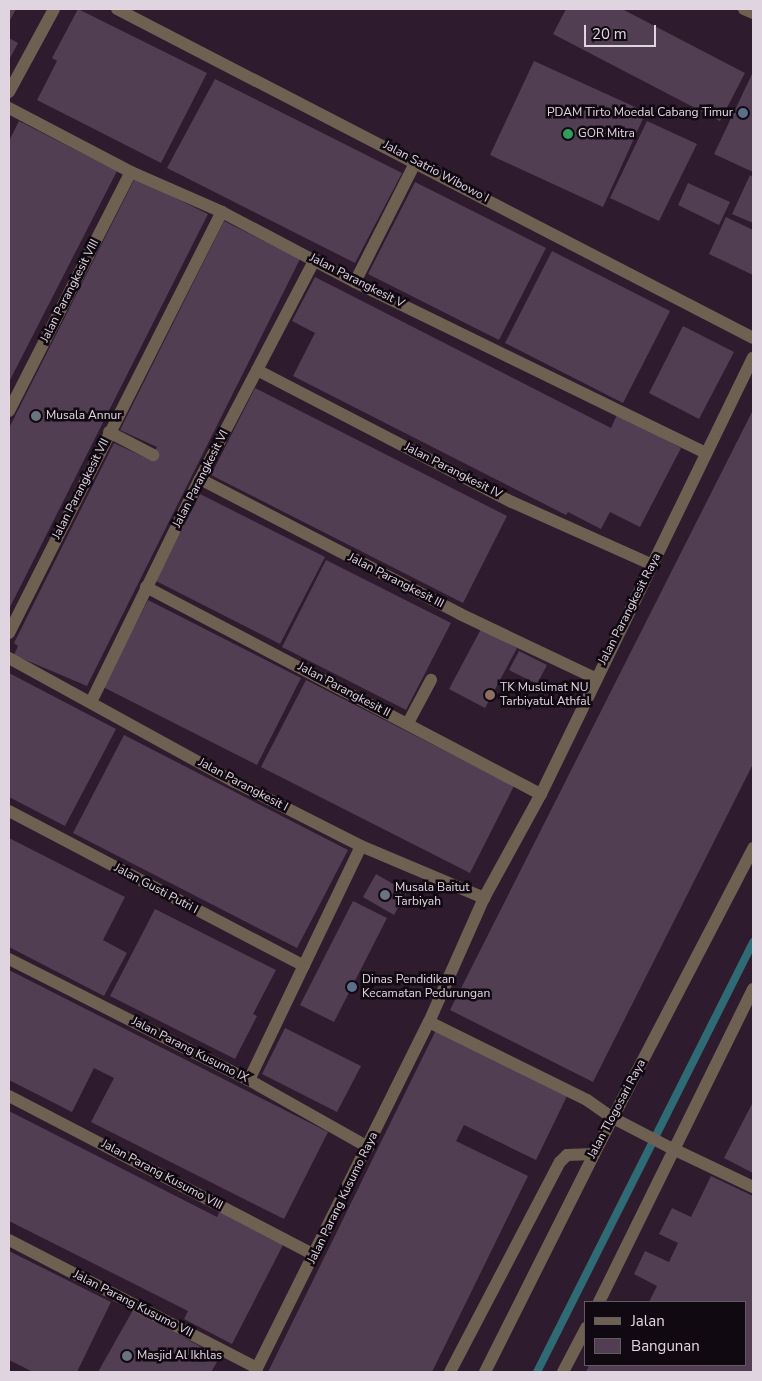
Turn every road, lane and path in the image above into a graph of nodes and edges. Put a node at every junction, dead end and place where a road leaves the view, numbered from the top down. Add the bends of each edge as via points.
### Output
1 (54, 9) edge
2 (118, 9) edge
3 (744, 9) edge
4 (753, 13) edge
5 (9, 92) edge
6 (9, 108) edge
7 (416, 161) junction
8 (131, 172) junction
9 (222, 212) junction
10 (315, 259) junction
11 (355, 282) junction
12 (753, 338) edge
13 (753, 358) edge
14 (257, 370) junction
15 (9, 411) edge
16 (110, 432) junction
17 (706, 454) junction
18 (153, 455) dead end
19 (200, 480) junction
20 (653, 565) junction
21 (146, 587) junction
22 (9, 633) edge
23 (9, 658) edge
24 (595, 678) junction
25 (431, 680) dead end
26 (92, 702) junction
27 (408, 723) junction
28 (541, 794) junction
29 (9, 811) edge
30 (361, 846) junction
31 (753, 848) edge
32 (484, 898) junction
33 (9, 959) edge
34 (304, 966) junction
35 (753, 989) edge
36 (429, 1022) junction
37 (249, 1080) junction
38 (9, 1096) edge
39 (616, 1119) junction
40 (368, 1147) junction
41 (673, 1149) junction
42 (594, 1154) junction
43 (753, 1186) edge
44 (9, 1240) edge
45 (314, 1255) junction
46 (599, 1301) edge
47 (584, 1332) edge
48 (256, 1370) edge
49 (450, 1372) edge
50 (485, 1372) edge
51 (563, 1372) edge

1 - 5 street
2 - 7 street, Jalan Satrio Wibowo I
3 - 4 street
6 - 8 street, Jalan Parangkesit V
7 - 11 street
7 - 12 street, Jalan Satrio Wibowo I
8 - 9 street, Jalan Parangkesit V
8 - 15 street, Jalan Parangkesit VIII
9 - 10 street, Jalan Parangkesit V
9 - 16 street, Jalan Parangkesit VII
10 - 11 street, Jalan Parangkesit V
10 - 14 street, Jalan Parangkesit VI
11 - 17 street, Jalan Parangkesit V
13 - 17 street, Jalan Parangkesit Raya
14 - 19 street, Jalan Parangkesit VI
14 - 20 street, Jalan Parangkesit IV via 512,502
16 - 18 street
16 - 22 street, Jalan Parangkesit VII
17 - 20 street, Jalan Parangkesit Raya
19 - 21 street, Jalan Parangkesit VI
19 - 24 street, Jalan Parangkesit III via 460,614
20 - 24 street, Jalan Parangkesit Raya
21 - 26 street, Jalan Parangkesit VI
21 - 27 street, Jalan Parangkesit II
23 - 26 street, Jalan Parangkesit I
24 - 28 street, Jalan Parangkesit Raya
25 - 27 street
26 - 30 street, Jalan Parangkesit I via 235,782
27 - 28 street, Jalan Parangkesit II
28 - 32 street, Jalan Parangkesit Raya
29 - 34 street, Jalan Gusti Putri I
30 - 32 street, Jalan Parangkesit I
30 - 34 street
31 - 39 street, Jalan Tlogosari Raya
32 - 36 street, Jalan Parangkesit Raya
33 - 37 street, Jalan Parang Kusumo IX
34 - 37 street
35 - 41 street
36 - 39 street via 587,1100
36 - 40 street, Jalan Parang Kusumo Raya
37 - 40 street, Jalan Parang Kusumo IX
38 - 45 street, Jalan Parang Kusumo VIII
39 - 41 street
39 - 42 street, Jalan Tlogosari Raya
40 - 45 street, Jalan Parang Kusumo Raya
41 - 43 street
41 - 46 street
42 - 49 street via 567,1155 560,1162
42 - 50 street, Jalan Tlogosari Raya
44 - 48 street, Jalan Parang Kusumo VII
45 - 48 street, Jalan Parang Kusumo Raya
47 - 51 street

